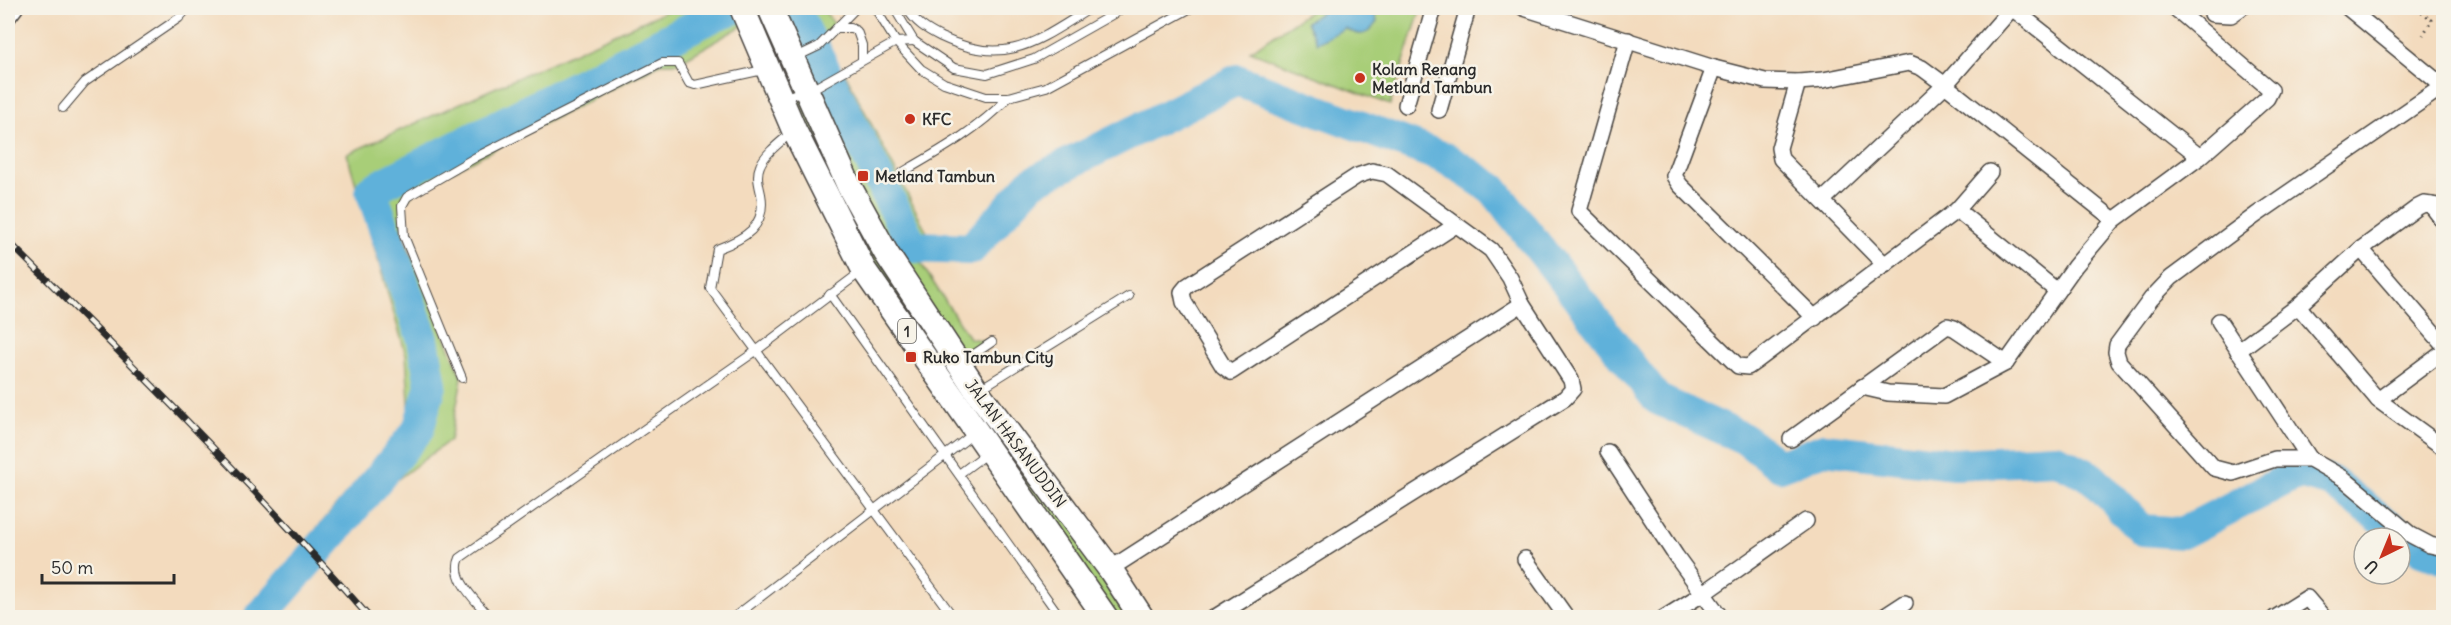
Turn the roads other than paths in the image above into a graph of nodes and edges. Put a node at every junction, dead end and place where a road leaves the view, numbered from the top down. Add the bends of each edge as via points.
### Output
1 (15, 8) edge
2 (188, 8) edge
3 (856, 8) edge
4 (875, 8) edge
5 (894, 8) edge
6 (907, 8) edge
7 (1091, 8) edge
8 (1125, 8) edge
9 (1191, 8) edge
10 (1434, 8) edge
11 (1468, 8) edge
12 (1524, 8) edge
13 (2012, 8) edge
14 (2175, 8) edge
15 (2241, 8) edge
16 (2348, 8) edge
17 (2211, 11) edge
18 (745, 15) edge
19 (8, 17) edge
20 (773, 17) edge
21 (2200, 27) junction
22 (837, 28) junction
23 (1628, 40) junction
24 (914, 41) junction
25 (896, 42) junction
26 (862, 60) junction
27 (784, 62) junction
28 (1714, 68) junction
29 (1798, 82) junction
30 (1945, 86) junction
31 (2443, 87) edge
32 (811, 88) junction
33 (1009, 97) junction
34 (782, 98) junction
35 (1406, 105) dead end
36 (63, 108) dead end
37 (1439, 110) dead end
38 (794, 130) junction
39 (2200, 157) junction
40 (903, 172) dead end
41 (1990, 172) dead end
42 (1823, 200) junction
43 (2438, 206) edge
44 (1957, 210) junction
45 (2114, 220) junction
46 (2444, 222) edge
47 (1456, 225) junction
48 (2361, 249) junction
49 (1885, 265) junction
50 (864, 270) junction
51 (2056, 291) junction
52 (830, 294) junction
53 (1129, 296) dead end
54 (1522, 304) junction
55 (2298, 306) junction
56 (1815, 318) junction
57 (2219, 321) dead end
58 (992, 342) dead end
59 (2444, 345) edge
60 (756, 351) junction
61 (2238, 351) junction
62 (2444, 351) edge
63 (2006, 363) junction
64 (958, 365) junction
65 (462, 378) dead end
66 (1862, 387) junction
67 (976, 391) junction
68 (2378, 400) junction
69 (1791, 439) dead end
70 (984, 441) junction
71 (2444, 448) edge
72 (1608, 452) dead end
73 (945, 455) junction
74 (2310, 459) junction
75 (958, 474) junction
76 (873, 509) junction
77 (1806, 521) dead end
78 (2444, 548) edge
79 (1525, 559) dead end
80 (1117, 564) junction
81 (1704, 593) junction
82 (1905, 603) dead end
83 (1095, 614) edge
84 (490, 618) edge
85 (733, 618) edge
86 (954, 618) edge
87 (1061, 618) edge
88 (1142, 618) edge
89 (1214, 618) edge
90 (1567, 618) edge
91 (1664, 618) edge
92 (1721, 618) edge
93 (1882, 618) edge
94 (2275, 618) edge
95 (2324, 618) edge

1 - 19 street
2 - 36 lane via 85,82
3 - 22 lane
4 - 25 lane
5 - 24 lane
6 - 7 lane via 924,29 958,45 1003,52 1039,40
8 - 24 lane via 1034,59 987,74 954,68
9 - 33 lane via 1046,87
10 - 35 street
11 - 37 street
12 - 23 street
13 - 30 street
13 - 39 street
14 - 21 street
15 - 17 street via 2231,15 2218,16
16 - 31 street
17 - 21 street
18 - 27 highway, JALAN HASANUDDIN / 1
20 - 27 highway, JALAN HASANUDDIN / 1
21 - 39 street via 2271,90 2267,98
22 - 26 lane via 857,31
22 - 27 lane via 819,46
23 - 28 street
23 - 56 street via 1579,205 1581,215 1738,366 1748,367
24 - 25 lane
25 - 26 lane
25 - 33 lane via 921,69 944,83 986,97
26 - 32 lane
27 - 32 highway, JALAN HASANUDDIN / 1
27 - 34 highway, JALAN HASANUDDIN / 1
27 - 65 lane via 695,86 689,83 678,63 662,63 476,157 407,197 402,206 404,236
28 - 29 street via 1765,81
28 - 56 street via 1674,176
29 - 30 street via 1909,63
29 - 42 street via 1779,153
30 - 42 street
30 - 45 street
31 - 74 street via 2171,278 2117,345 2120,362 2214,468 2234,472 2275,459
32 - 34 lane
32 - 64 highway, JALAN HASANUDDIN / 1 via 849,186 886,253
33 - 40 lane via 971,132
34 - 38 highway, JALAN HASANUDDIN / 1
38 - 50 highway, JALAN HASANUDDIN / 1
38 - 60 lane via 760,163 761,215 745,237 717,249 710,288
39 - 45 street
41 - 44 street
42 - 49 street
43 - 46 street
43 - 48 street via 2418,207
44 - 49 street
44 - 51 street
45 - 51 street
47 - 47 street via 1387,174 1372,171 1357,176 1187,286 1182,292 1184,302 1223,366 1231,372
47 - 54 street via 1491,250
48 - 55 street
48 - 59 street
49 - 56 street
50 - 52 lane
50 - 70 highway, JALAN HASANUDDIN / 1
51 - 63 street
52 - 60 lane
52 - 73 lane
53 - 67 lane
54 - 80 street
54 - 89 street via 1574,389
55 - 61 street
55 - 68 street
57 - 61 street
58 - 64 lane
60 - 76 lane
60 - 84 lane via 460,558 458,575
61 - 74 street
62 - 68 street
63 - 66 street via 1944,396 1888,393
63 - 66 street via 1947,326
64 - 67 highway, JALAN HASANUDDIN / 1
66 - 69 street
67 - 80 highway, JALAN HASANUDDIN / 1
68 - 71 street
70 - 73 lane
70 - 75 lane
70 - 83 highway, JALAN HASANUDDIN / 1
72 - 81 street
73 - 75 lane
73 - 76 lane
74 - 78 street via 2343,478 2411,535
75 - 87 lane
76 - 85 lane
76 - 86 lane
77 - 81 street
79 - 90 street
80 - 88 highway, JALAN HASANUDDIN / 1
81 - 91 street
81 - 92 street
82 - 93 street
94 - 95 street via 2307,598

